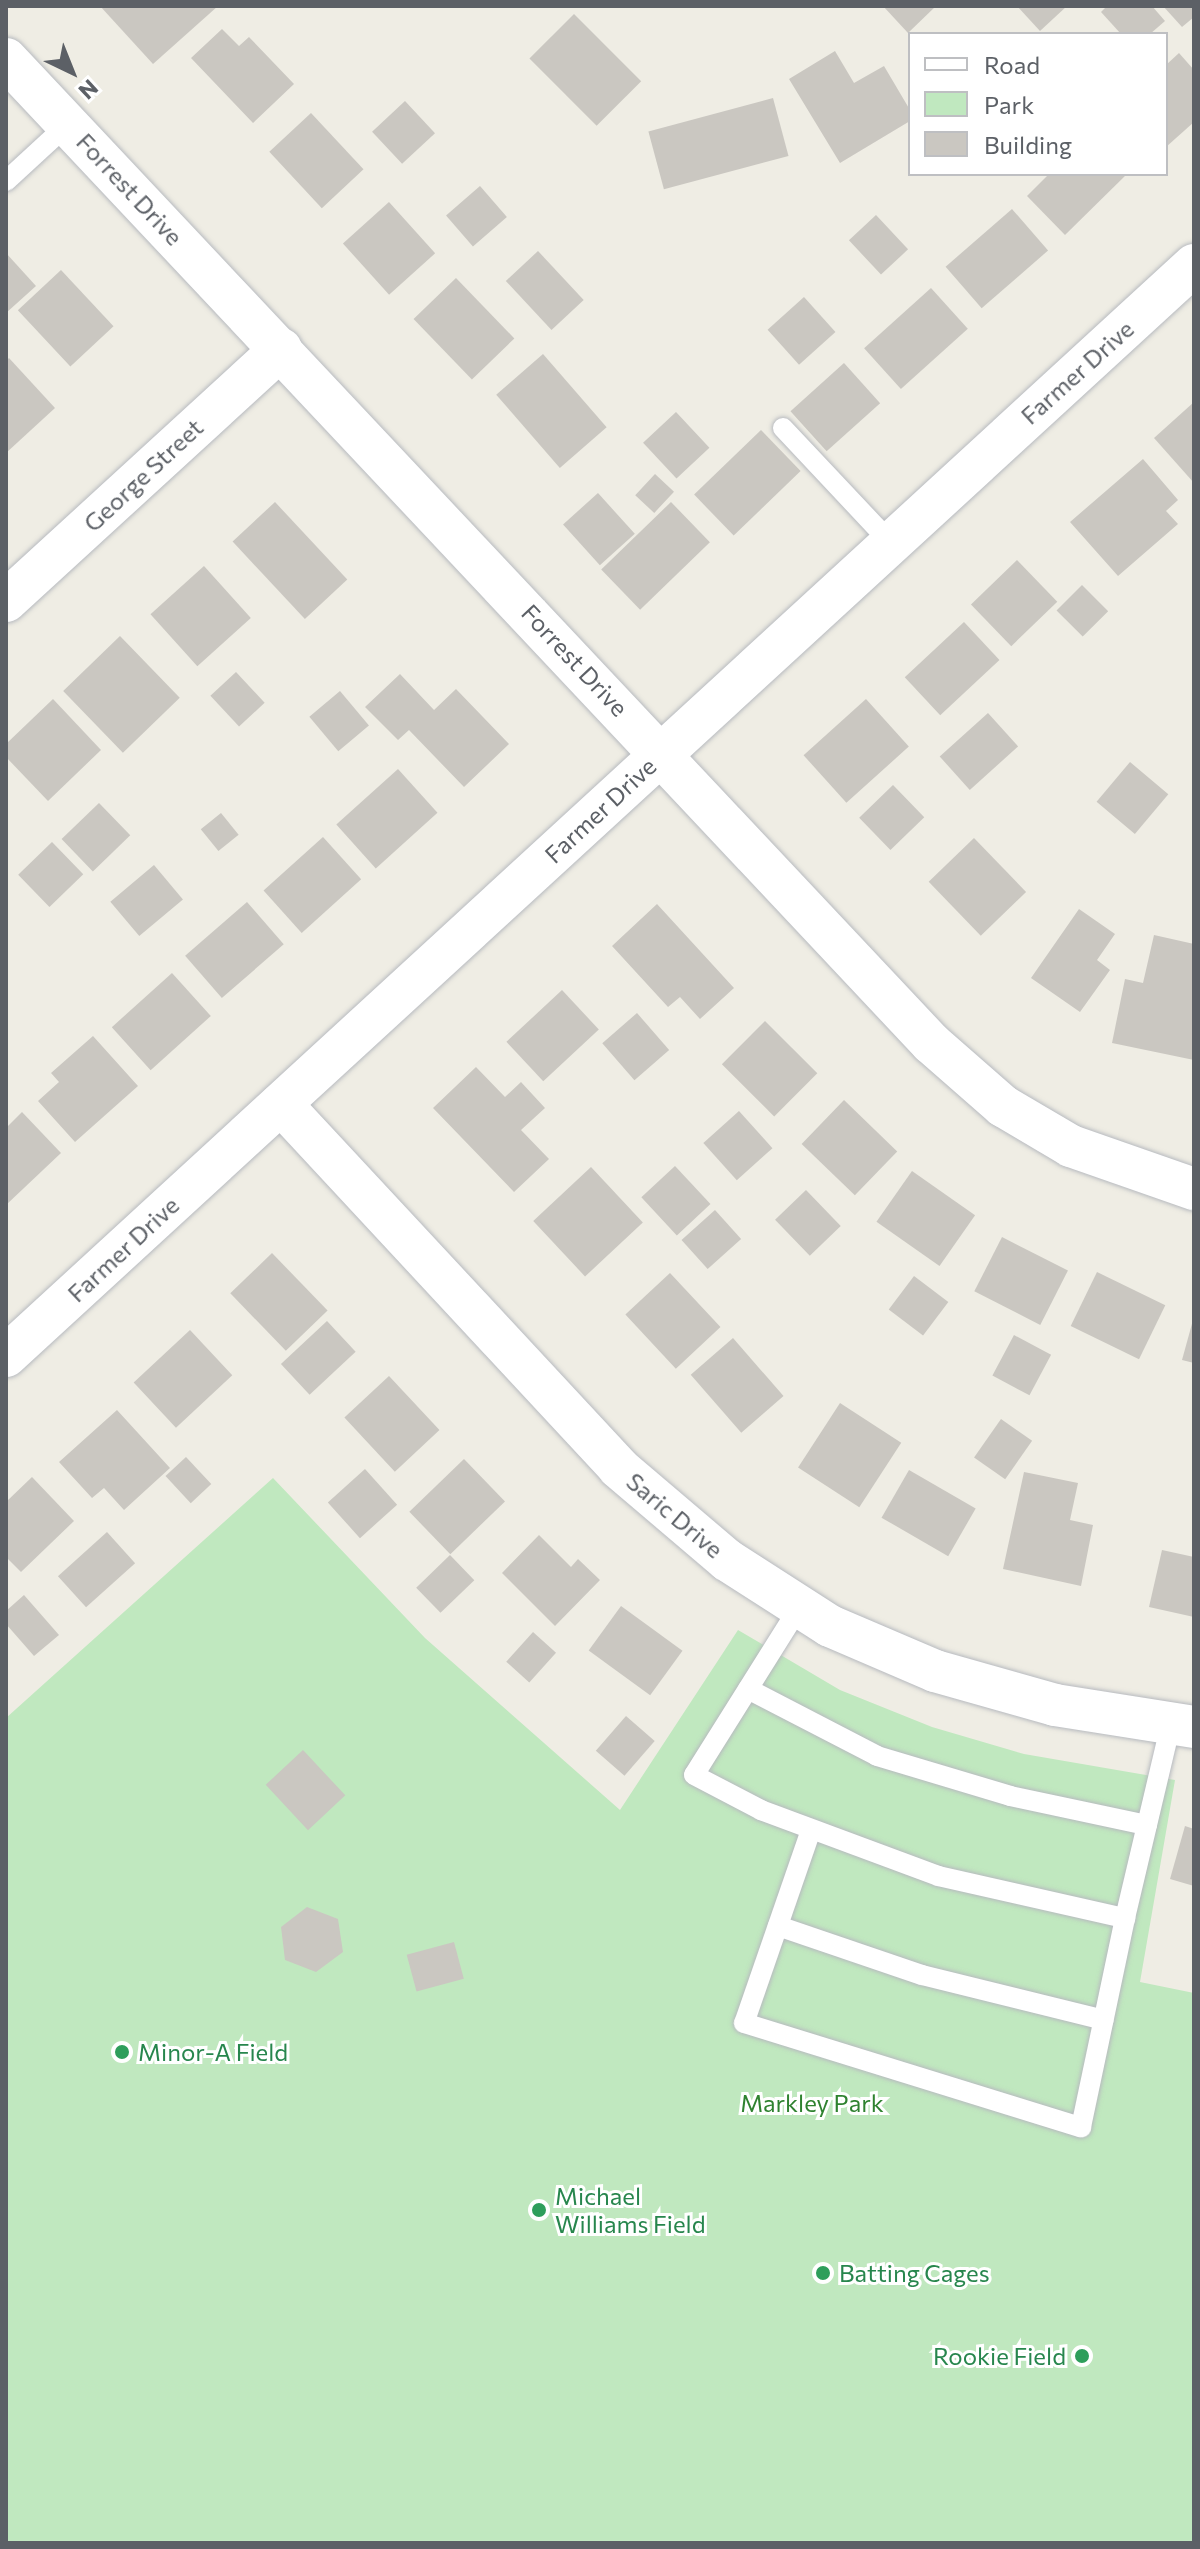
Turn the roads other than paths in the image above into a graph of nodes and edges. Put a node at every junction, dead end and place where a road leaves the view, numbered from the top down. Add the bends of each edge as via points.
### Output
1 (6, 59) edge
2 (68, 124) junction
3 (6, 181) edge
4 (1194, 265) edge
5 (281, 349) junction
6 (783, 428) dead end
7 (891, 543) junction
8 (6, 601) edge
9 (663, 752) junction
10 (281, 1104) junction
11 (1194, 1189) edge
12 (6, 1356) edge
13 (800, 1606) junction
14 (748, 1689) junction
15 (1182, 1725) edge
16 (1147, 1825) junction
17 (811, 1830) junction
18 (1125, 1918) junction
19 (778, 1926) junction
20 (1104, 2020) junction

1 - 2 street, Forrest Drive
2 - 3 lane
2 - 5 street, Forrest Drive
4 - 7 street, Farmer Drive
5 - 8 street, George Street
5 - 9 street, Forrest Drive
6 - 7 lane
7 - 9 street, Farmer Drive
9 - 10 street, Farmer Drive
9 - 11 street, Forrest Drive via 931,1043 1003,1106 1071,1146
10 - 12 street, Farmer Drive
10 - 13 street, Saric Drive via 619,1468 727,1560
13 - 14 lane
13 - 15 street, Saric Drive via 935,1671 1055,1705
14 - 16 lane via 877,1756
14 - 17 lane via 694,1775
15 - 16 lane
16 - 18 lane
17 - 18 lane via 938,1876
17 - 19 lane
18 - 20 lane
19 - 20 lane via 922,1975
19 - 20 lane via 744,2023 1081,2127

